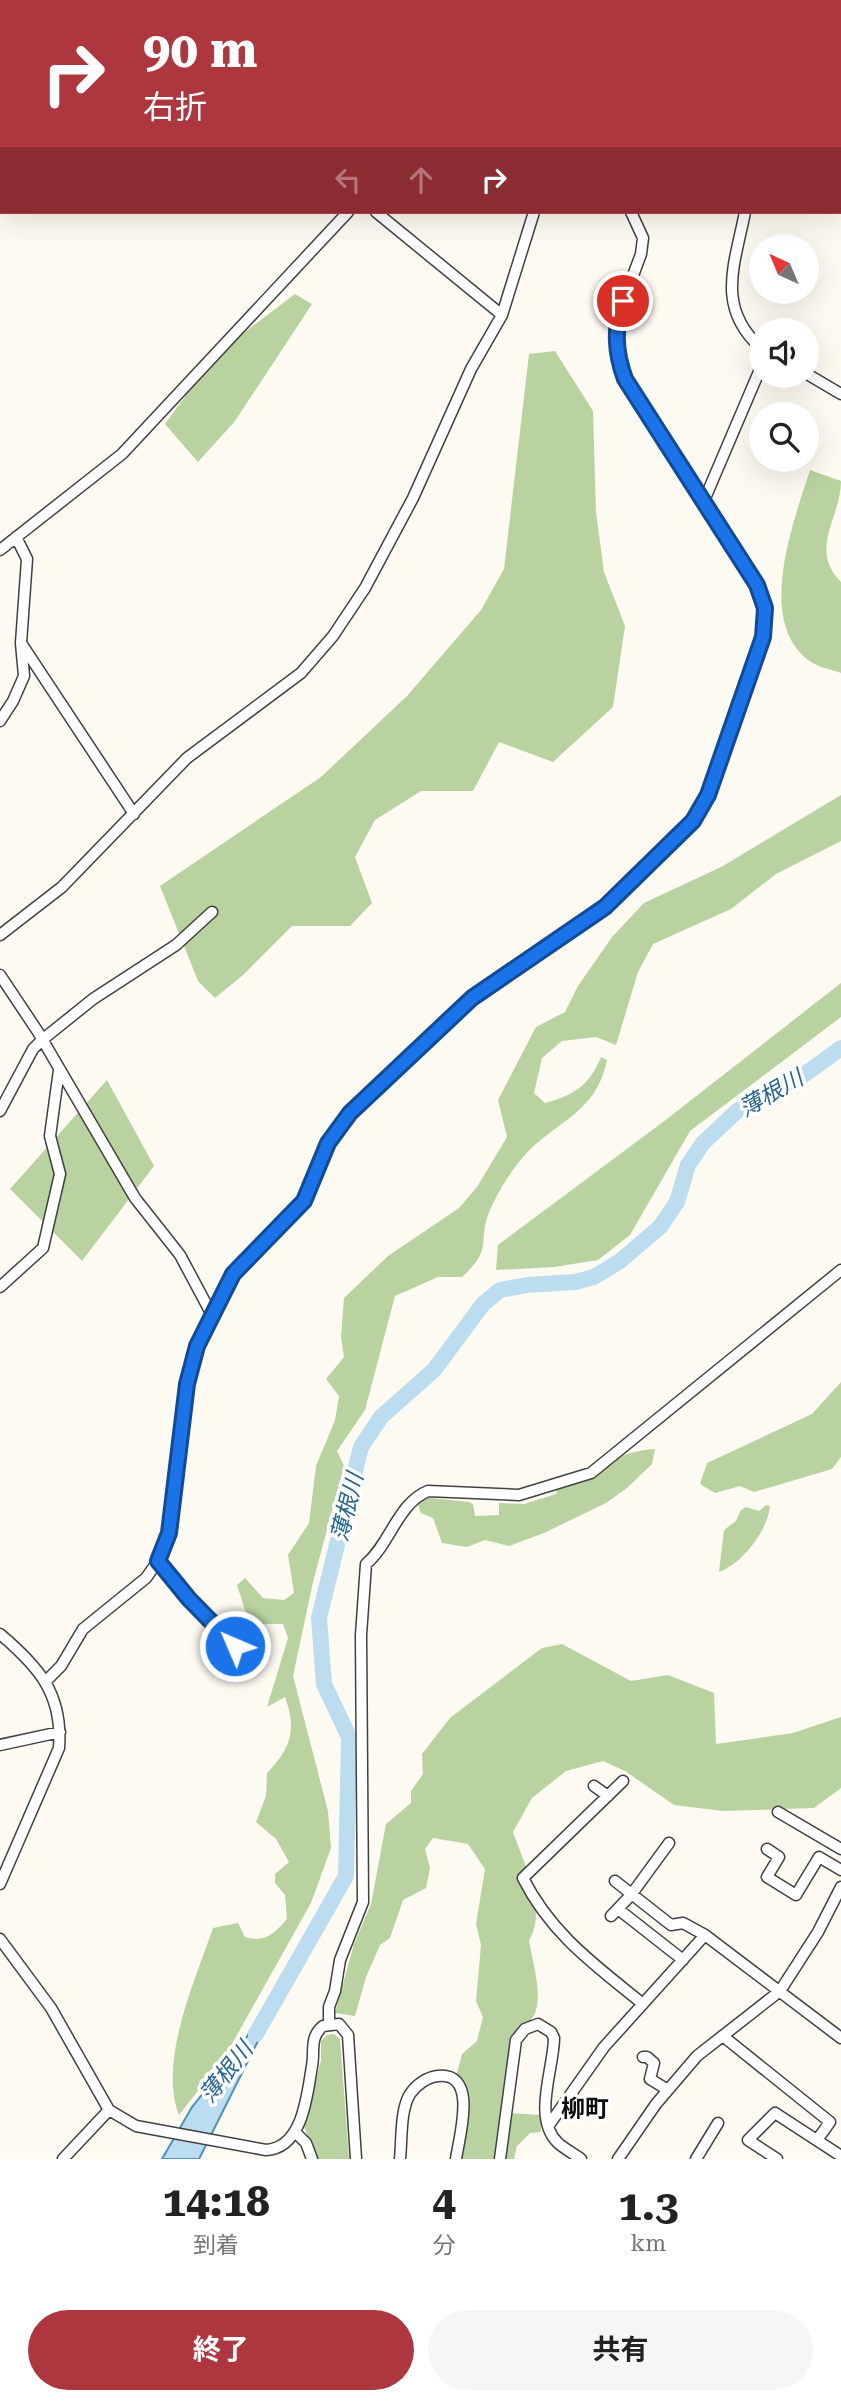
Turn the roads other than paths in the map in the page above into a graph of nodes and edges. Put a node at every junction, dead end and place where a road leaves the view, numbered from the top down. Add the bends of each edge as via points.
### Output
1 (346, 214) edge
2 (378, 214) edge
3 (533, 214) edge
4 (632, 214) edge
5 (745, 214) edge
6 (502, 315) junction
7 (749, 336) edge
8 (819, 381) edge
9 (752, 388) edge
10 (841, 394) edge
11 (703, 503) junction
12 (16, 537) junction
13 (0, 550) edge
14 (21, 643) junction
15 (0, 721) edge
16 (134, 814) junction
17 (212, 912) dead end
18 (0, 935) edge
19 (0, 975) edge
20 (42, 1040) junction
21 (60, 1070) junction
22 (0, 1111) edge
23 (841, 1270) edge
24 (0, 1287) edge
25 (211, 1313) junction
26 (158, 1561) junction
27 (0, 1634) edge
28 (235, 1646) dead end
29 (47, 1680) junction
30 (60, 1731) junction
31 (0, 1745) edge
32 (623, 1782) dead end
33 (594, 1786) dead end
34 (608, 1796) junction
35 (779, 1812) dead end
36 (669, 1843) dead end
37 (767, 1849) dead end
38 (841, 1849) edge
39 (841, 1870) edge
40 (615, 1881) dead end
41 (0, 1884) edge
42 (841, 1887) edge
43 (631, 1895) junction
44 (705, 1935) junction
45 (0, 1939) edge
46 (683, 1960) junction
47 (780, 1991) junction
48 (643, 2004) junction
49 (329, 2023) junction
50 (724, 2037) junction
51 (841, 2038) edge
52 (643, 2057) dead end
53 (668, 2090) junction
54 (109, 2110) junction
55 (718, 2123) dead end
56 (549, 2125) junction
57 (296, 2133) junction
58 (817, 2140) junction
59 (841, 2156) edge
60 (63, 2159) edge
61 (312, 2159) edge
62 (356, 2159) edge
63 (400, 2159) edge
64 (456, 2159) edge
65 (500, 2159) edge
66 (582, 2159) edge
67 (618, 2159) edge
68 (696, 2159) edge
69 (778, 2159) edge

1 - 12 street via 122,454
2 - 6 street
3 - 6 street
4 - 11 street via 643,238 618,316 617,358 625,379
5 - 7 street via 731,284 741,328
6 - 16 street via 471,369 413,498 333,636 301,673 187,758
8 - 10 street
9 - 11 street
11 - 25 street via 757,585 766,621 701,809 605,907 472,998 350,1113 328,1143 304,1201 240,1266
12 - 13 street
12 - 14 street via 27,559
14 - 15 street via 24,676
14 - 16 street
16 - 18 street via 62,887
17 - 20 street via 176,945 93,999
19 - 20 street
20 - 21 street
20 - 22 street
21 - 24 street via 50,1136 60,1174 43,1248
21 - 25 street via 135,1198 180,1255
23 - 49 street via 591,1473 519,1495 428,1491 418,1495 378,1554 366,1564 363,1902 340,1960
25 - 26 street via 187,1384 169,1533
26 - 28 street
26 - 29 street via 146,1578 83,1629 61,1667
27 - 29 street
29 - 30 street
30 - 31 street
30 - 41 street via 58,1748
32 - 34 street
33 - 34 street
34 - 48 street via 523,1878 539,1910
35 - 38 street
36 - 43 street
37 - 39 street via 779,1857 767,1877 796,1895 819,1857
40 - 43 street
42 - 47 street
43 - 44 street via 671,1925 683,1923
43 - 46 street via 614,1912
44 - 46 street
44 - 47 street
45 - 54 street via 51,2008
46 - 48 street
47 - 50 street
47 - 51 street
48 - 56 street via 604,2047
49 - 57 street via 313,2040 313,2062
49 - 62 street via 339,2024 348,2035
50 - 53 street via 696,2056
50 - 58 street via 830,2122
52 - 53 street via 654,2063 650,2079
53 - 67 street
54 - 57 street via 136,2126 258,2149 280,2147
54 - 60 street
55 - 68 street
56 - 65 street via 547,2089 554,2038 538,2024 525,2029 516,2040
56 - 66 street via 559,2143
57 - 61 street
58 - 59 street
58 - 69 street via 775,2113 748,2140
63 - 64 street via 410,2095 437,2076 453,2080 464,2098

